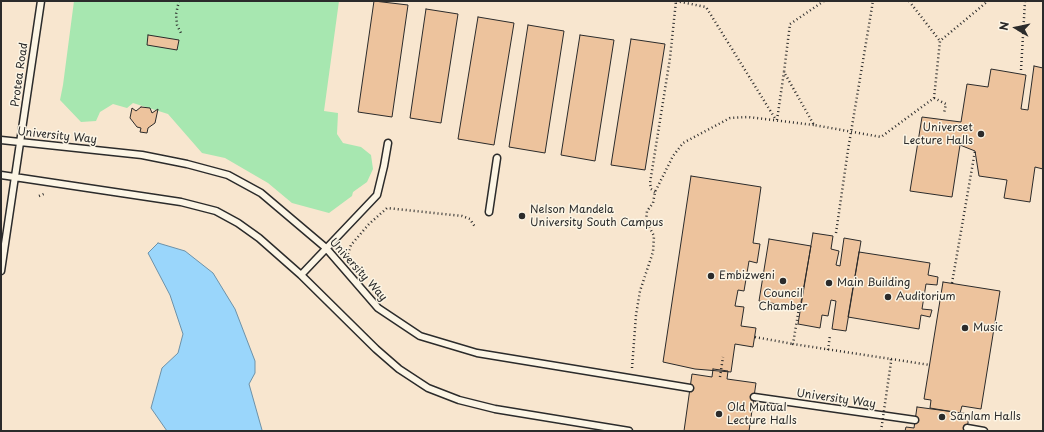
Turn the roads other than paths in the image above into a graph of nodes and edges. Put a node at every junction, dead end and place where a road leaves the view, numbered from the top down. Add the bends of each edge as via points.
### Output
1 (41, 1) edge
2 (1, 140) edge
3 (21, 142) junction
4 (388, 143) dead end
5 (497, 158) dead end
6 (1, 175) edge
7 (15, 177) junction
8 (489, 212) dead end
9 (326, 248) junction
10 (1, 271) edge
11 (301, 275) junction
12 (690, 388) dead end
13 (754, 397) dead end
14 (915, 420) dead end
15 (967, 428) dead end
16 (629, 431) edge
17 (984, 431) edge

1 - 3 lane, Protea Road
2 - 3 lane, University Way
3 - 7 lane, Protea Road
3 - 9 lane, University Way via 142,156 228,175 261,194
4 - 9 lane via 377,195
5 - 8 lane
6 - 7 lane
7 - 10 lane, Protea Road
7 - 11 lane via 181,202 216,211 259,238
9 - 11 lane
9 - 12 lane, University Way via 378,308 420,336 478,353
11 - 16 lane via 376,349 399,369 428,388 458,400 495,409
13 - 14 lane, University Way
15 - 17 lane

